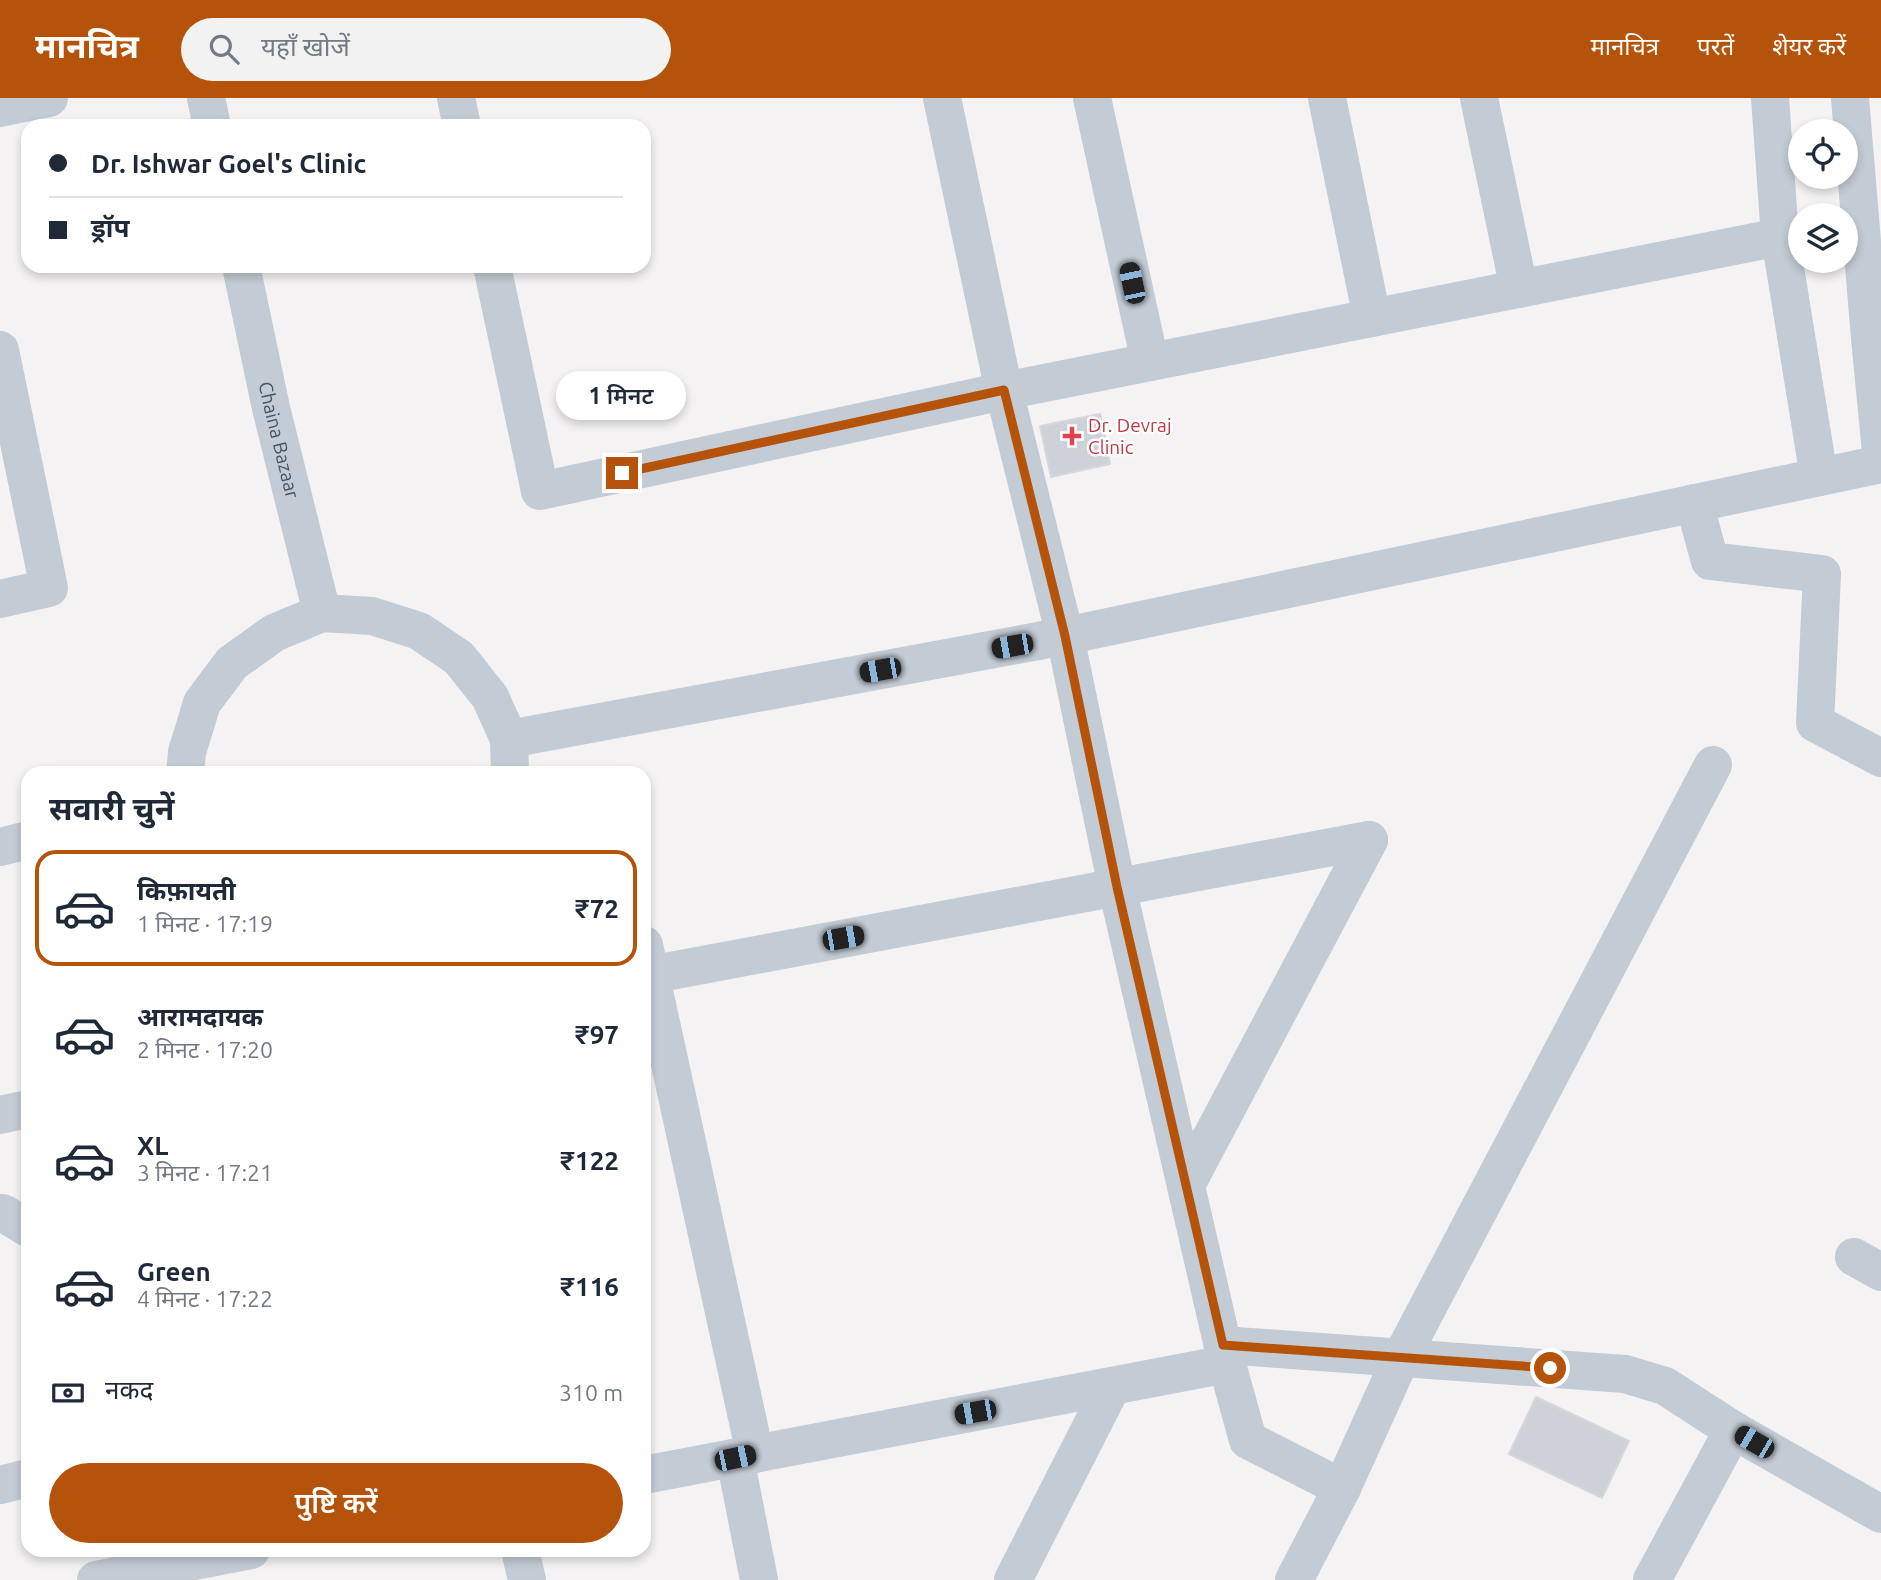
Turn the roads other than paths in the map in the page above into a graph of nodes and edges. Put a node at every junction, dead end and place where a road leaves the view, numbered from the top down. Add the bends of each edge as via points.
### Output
1 (49, 98) edge
2 (206, 98) edge
3 (456, 98) edge
4 (942, 98) edge
5 (1092, 98) edge
6 (1327, 98) edge
7 (1479, 98) edge
8 (1770, 98) edge
9 (1850, 98) edge
10 (0, 108) edge
11 (210, 119) edge
12 (460, 119) edge
13 (1780, 237) junction
14 (242, 273) edge
15 (493, 273) edge
16 (1519, 289) junction
17 (1372, 318) junction
18 (0, 350) edge
19 (1150, 362) junction
20 (1004, 390) junction
21 (1881, 452) edge
22 (1881, 464) edge
23 (1819, 477) junction
24 (1694, 503) junction
25 (0, 599) edge
26 (322, 613) junction
27 (1065, 636) junction
28 (509, 756) edge
29 (1881, 758) edge
30 (1713, 765) dead end
31 (186, 766) edge
32 (21, 842) edge
33 (0, 847) edge
34 (1117, 887) junction
35 (651, 964) edge
36 (651, 990) edge
37 (21, 1110) edge
38 (0, 1115) edge
39 (1186, 1185) junction
40 (0, 1213) edge
41 (21, 1223) edge
42 (1225, 1354) junction
43 (1401, 1358) junction
44 (1112, 1386) junction
45 (1733, 1430) junction
46 (745, 1456) junction
47 (651, 1474) edge
48 (21, 1480) edge
49 (0, 1485) edge
50 (1342, 1488) junction
51 (1881, 1514) edge
52 (215, 1557) edge
53 (522, 1557) edge
54 (96, 1580) edge
55 (527, 1580) edge
56 (759, 1580) edge
57 (1013, 1580) edge
58 (1294, 1580) edge
59 (1651, 1580) edge

1 - 10 street
2 - 11 street
3 - 12 street
4 - 20 street
5 - 19 street
6 - 17 street
7 - 16 street
8 - 13 street
9 - 21 street
13 - 16 street
13 - 23 street
14 - 26 street, Chaina Bazaar
15 - 20 street via 540,491
16 - 17 street
17 - 19 street
18 - 25 street via 49,588
19 - 20 street
20 - 27 street
22 - 23 street
23 - 24 street
24 - 27 street
24 - 29 street via 1710,561 1822,575 1815,723
26 - 28 street via 372,617 419,631 459,658 489,697
26 - 31 street via 274,633 233,663 202,703
27 - 28 street
27 - 34 street
30 - 43 street
32 - 33 street
34 - 35 street
34 - 39 street
34 - 39 street via 1369,840
36 - 46 street
37 - 38 street
39 - 42 street
40 - 41 street
42 - 43 street
42 - 44 street
42 - 50 street via 1248,1440
43 - 45 street via 1625,1374 1665,1386
43 - 50 street
44 - 46 street
44 - 57 street
45 - 51 street
45 - 59 street
46 - 47 street
46 - 56 street
48 - 49 street
50 - 58 street
52 - 54 street
53 - 55 street

